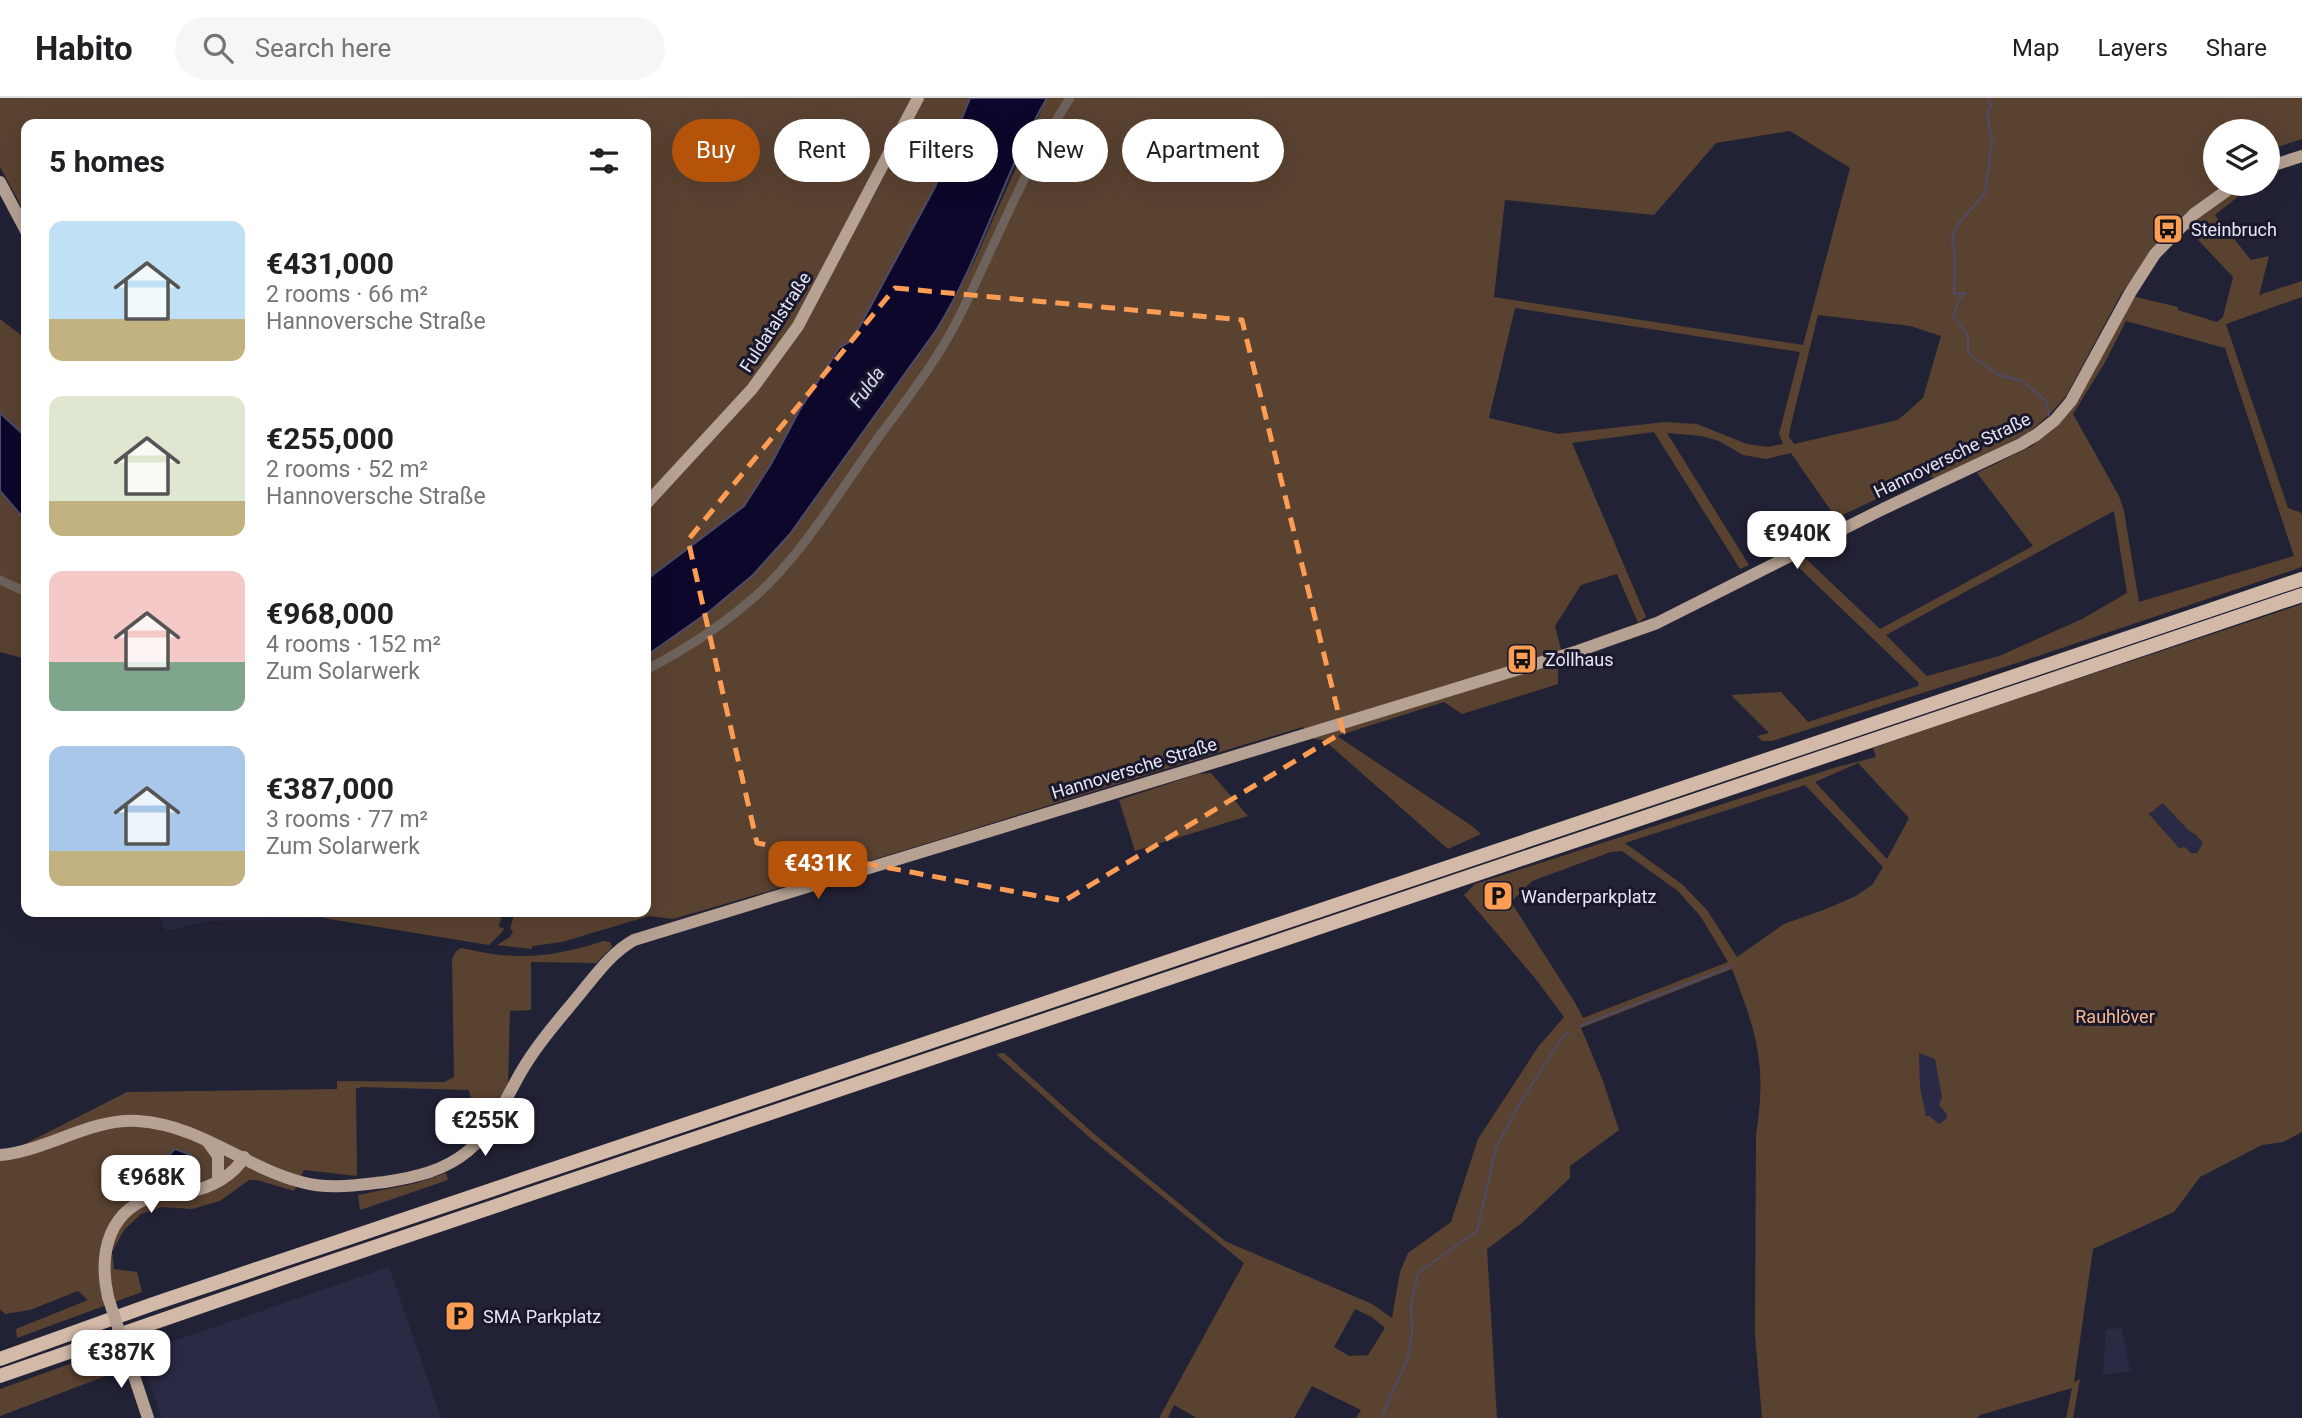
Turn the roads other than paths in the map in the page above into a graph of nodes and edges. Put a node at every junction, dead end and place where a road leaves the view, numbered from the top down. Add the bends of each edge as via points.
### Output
1 (918, 98) edge
2 (1070, 98) edge
3 (2302, 156) edge
4 (2280, 163) edge
5 (0, 182) edge
6 (2219, 196) edge
7 (21, 222) edge
8 (651, 499) edge
9 (2302, 579) edge
10 (0, 580) edge
11 (21, 590) edge
12 (2302, 595) edge
13 (651, 668) edge
14 (202, 1138) junction
15 (0, 1155) edge
16 (240, 1155) junction
17 (216, 1179) junction
18 (28, 1348) junction
19 (0, 1351) edge
20 (0, 1359) edge
21 (0, 1376) edge
22 (148, 1418) edge

1 - 8 main road, Fuldatalstraße via 797,326 752,389
2 - 13 street via 1027,171 957,322 791,559 752,599
3 - 4 main road
5 - 7 main road
6 - 16 main road, Hannoversche Straße via 2194,214 2155,254 2076,393 2046,427 2021,444 1657,623 634,940 611,957 542,1040 482,1137 433,1172 359,1185 319,1186 284,1177
9 - 18 highway
10 - 11 street
12 - 21 highway
14 - 15 main road, Hannoversche Straße via 170,1126 124,1121
14 - 16 main road, Hannoversche Straße
14 - 17 main road via 216,1152
16 - 17 main road via 232,1172
17 - 22 main road, bridge via 196,1191 151,1197 138,1204 110,1236 104,1257 108,1297
18 - 19 highway
18 - 20 highway

